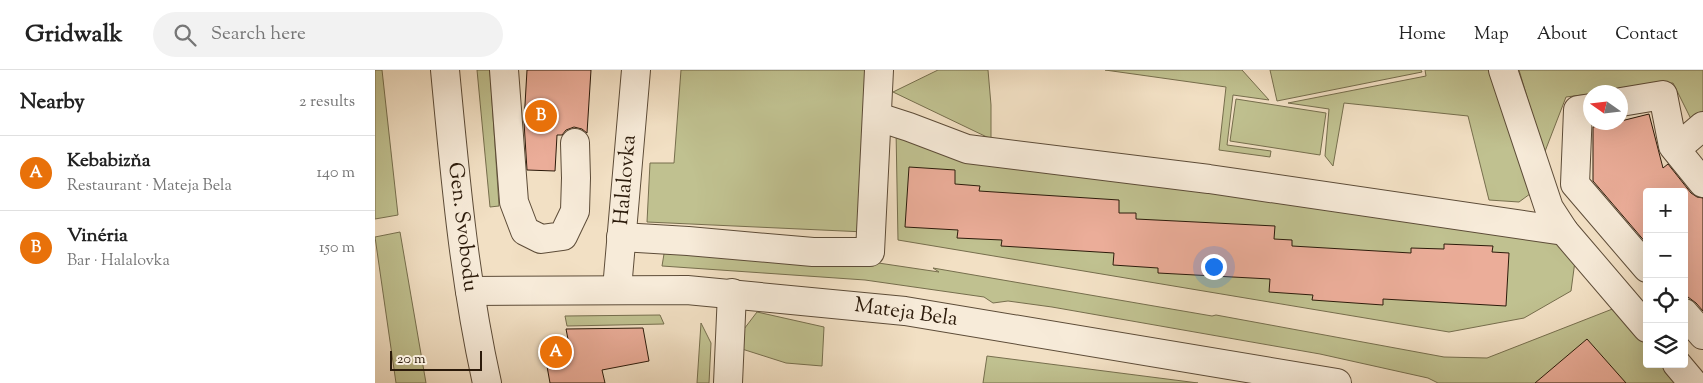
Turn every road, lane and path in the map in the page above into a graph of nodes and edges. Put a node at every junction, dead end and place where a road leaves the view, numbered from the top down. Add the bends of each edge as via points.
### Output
1 (445, 70) edge
2 (504, 70) edge
3 (636, 70) edge
4 (879, 70) edge
5 (1503, 70) edge
6 (1628, 101) edge
7 (1583, 109) edge
8 (878, 117) junction
9 (1703, 126) edge
10 (575, 143) dead end
11 (1676, 149) junction
12 (1703, 183) edge
13 (1564, 231) junction
14 (621, 238) junction
15 (1643, 263) edge
16 (1643, 286) edge
17 (617, 289) junction
18 (470, 291) junction
19 (732, 293) junction
20 (1625, 302) junction
21 (1688, 318) edge
22 (1643, 323) edge
23 (1703, 335) edge
24 (1680, 368) edge
25 (487, 383) edge
26 (728, 383) edge
27 (1337, 383) edge
28 (1693, 383) edge

1 - 18 street, Gen. Svobodu via 459,223
2 - 10 street via 514,202 525,231 541,239 563,236 575,210
3 - 14 street, Halalovka
4 - 8 street
5 - 13 street via 1549,208
6 - 11 street via 1663,94
7 - 15 street via 1578,110 1575,184
8 - 13 street via 967,149 1209,179
8 - 14 street via 869,252 813,252
9 - 11 street
11 - 12 street
13 - 20 street
14 - 17 street, Halalovka
16 - 20 street
17 - 18 street, Mateja Bela
17 - 19 street, Mateja Bela
18 - 25 street, Gen. Svobodu
19 - 26 street
19 - 27 street, Mateja Bela via 905,311
20 - 22 street
21 - 23 street
24 - 28 street

